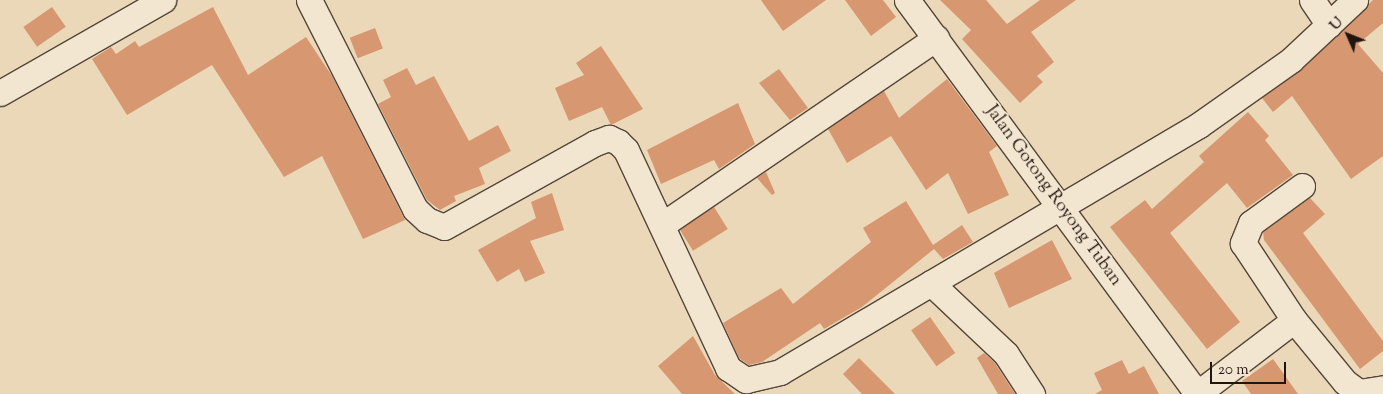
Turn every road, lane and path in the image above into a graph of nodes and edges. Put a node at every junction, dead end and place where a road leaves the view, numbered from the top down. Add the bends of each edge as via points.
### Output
1 (163, 0) edge
2 (310, 0) edge
3 (906, 0) edge
4 (1312, 0) edge
5 (1355, 0) edge
6 (1329, 25) junction
7 (936, 38) junction
8 (0, 94) edge
9 (1302, 186) dead end
10 (1062, 206) junction
11 (662, 225) junction
12 (931, 283) junction
13 (1294, 320) junction
14 (1383, 388) edge
15 (1032, 394) edge
16 (1197, 394) edge

1 - 8 street
2 - 11 street via 415,209 427,220 444,227 608,138 626,150
3 - 7 street, Jalan Gotong Royong Tuban
4 - 6 street
5 - 6 street
6 - 10 street via 1290,60 1199,126
7 - 10 street, Jalan Gotong Royong Tuban
7 - 11 street
9 - 13 street via 1251,223 1243,243
10 - 12 street
10 - 16 street, Jalan Gotong Royong Tuban
11 - 12 street via 728,368 746,380 780,372
12 - 15 street via 1006,354
13 - 14 street via 1359,392
13 - 16 street

